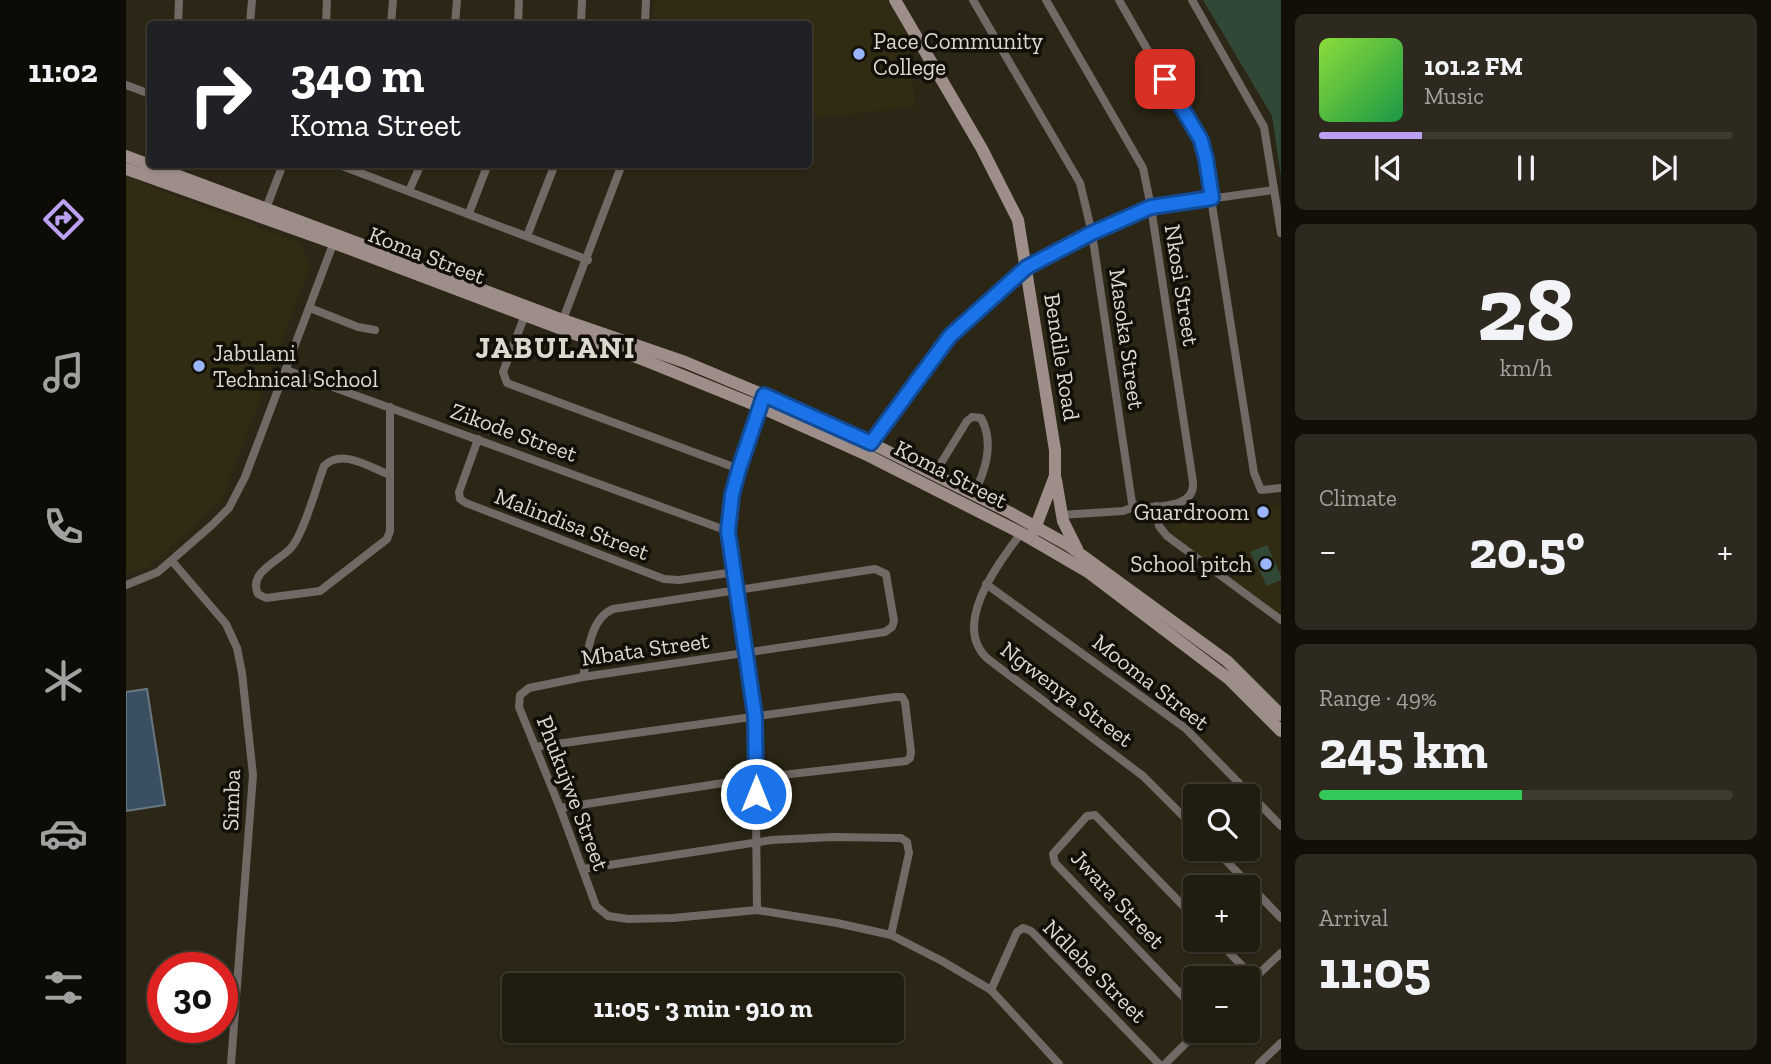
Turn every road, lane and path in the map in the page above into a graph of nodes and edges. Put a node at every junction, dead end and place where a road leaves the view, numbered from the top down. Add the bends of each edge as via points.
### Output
1 (179, 0) edge
2 (252, 0) edge
3 (327, 0) edge
4 (393, 0) edge
5 (457, 0) edge
6 (519, 0) edge
7 (582, 0) edge
8 (646, 0) edge
9 (895, 0) edge
10 (973, 0) edge
11 (1046, 0) edge
12 (1119, 0) edge
13 (1192, 0) edge
14 (178, 21) edge
15 (250, 21) edge
16 (326, 21) edge
17 (391, 21) edge
18 (455, 21) edge
19 (518, 21) edge
20 (582, 21) edge
21 (645, 21) edge
22 (126, 85) edge
23 (147, 93) edge
24 (126, 156) edge
25 (147, 165) edge
26 (155, 168) edge
27 (281, 168) edge
28 (355, 168) edge
29 (419, 168) edge
30 (486, 168) edge
31 (553, 168) edge
32 (621, 168) edge
33 (126, 169) edge
34 (1275, 190) junction
35 (409, 191) junction
36 (1212, 198) junction
37 (1151, 207) junction
38 (263, 213) junction
39 (469, 214) junction
40 (1092, 233) junction
41 (1281, 233) edge
42 (527, 236) junction
43 (335, 238) junction
44 (587, 260) junction
45 (1027, 267) junction
46 (310, 308) junction
47 (525, 315) junction
48 (561, 324) junction
49 (375, 330) dead end
50 (286, 370) junction
51 (762, 401) junction
52 (390, 407) junction
53 (478, 439) junction
54 (868, 449) junction
55 (739, 469) junction
56 (390, 475) junction
57 (1055, 476) junction
58 (931, 481) junction
59 (1281, 488) edge
60 (973, 496) junction
61 (1134, 504) junction
62 (1156, 506) junction
63 (1061, 515) junction
64 (1037, 526) junction
65 (728, 531) junction
66 (1026, 536) junction
67 (1080, 554) junction
68 (172, 561) junction
69 (735, 572) junction
70 (986, 584) junction
71 (126, 585) edge
72 (737, 590) junction
73 (1281, 620) edge
74 (746, 654) junction
75 (583, 677) junction
76 (529, 688) joint
77 (1281, 715) edge
78 (755, 716) junction
79 (1281, 731) edge
80 (535, 747) junction
81 (756, 778) junction
82 (560, 808) junction
83 (1183, 816) edge
84 (1281, 826) edge
85 (756, 842) junction
86 (1226, 861) edge
87 (583, 869) junction
88 (1183, 906) edge
89 (757, 910) junction
90 (1281, 918) edge
91 (891, 935) junction
92 (1227, 952) edge
93 (1281, 953) edge
94 (1239, 966) edge
95 (1260, 973) edge
96 (991, 990) junction
97 (1183, 996) edge
98 (1186, 1043) edge
99 (1281, 1043) edge
100 (231, 1064) edge
101 (1059, 1064) edge
102 (1159, 1064) edge
103 (1165, 1064) edge
104 (1259, 1064) edge

1 - 14 street
2 - 15 street
3 - 16 street
4 - 17 street
5 - 18 street
6 - 19 street
7 - 20 street
8 - 21 street
9 - 45 main road, Bendile Road via 1013,207
10 - 40 street, Masoka Street via 1080,183
11 - 37 street, Nkosi Street via 1143,168
12 - 36 street via 1201,140
13 - 34 street via 1264,127
22 - 23 street
24 - 25 main road, Koma Street
26 - 38 main road, Koma Street
27 - 38 street
28 - 35 street
29 - 35 street
30 - 39 street
31 - 42 street
32 - 44 street
33 - 38 main road, Koma Street
34 - 36 street
34 - 41 street
35 - 39 street
36 - 37 street
36 - 59 street via 1252,461 1261,490
37 - 40 street
37 - 62 street, Nkosi Street via 1194,490 1184,502
38 - 43 main road, Koma Street
39 - 42 street
40 - 45 street
40 - 61 street, Masoka Street
42 - 44 street
43 - 46 street
43 - 47 main road, Koma Street
43 - 48 main road, Koma Street
44 - 48 street
45 - 54 street via 950,336
45 - 57 main road, Bendile Road
46 - 49 street
46 - 50 street
47 - 48 main road, Koma Street
47 - 55 street via 503,372 507,383
48 - 51 main road, Koma Street
50 - 52 street, Zikode Street
50 - 68 street via 233,502
51 - 54 main road, Koma Street
51 - 55 street
52 - 53 street, Zikode Street
52 - 56 street
53 - 65 street, Zikode Street
53 - 69 street, Malindisa Street via 460,489 466,503 664,579
54 - 58 main road, Koma Street
55 - 65 street
56 - 56 street via 344,457 331,459 324,466 294,545 258,576 258,594 267,598 320,592 386,540 390,533
57 - 63 main road
57 - 64 main road, Bendile Road
58 - 60 main road, Koma Street
58 - 60 street via 967,421 981,418 987,458
58 - 66 main road, Koma Street
60 - 64 main road, Koma Street
61 - 62 street, Nkosi Street
61 - 63 street, Nkosi Street via 1123,511
62 - 73 street via 1167,536
63 - 67 main road
64 - 66 main road, Bendile Road
64 - 67 main road, Koma Street
65 - 69 street
66 - 70 street, Ngwenya Street
66 - 79 main road, Koma Street via 1088,572 1222,673
67 - 77 main road, Koma Street via 1227,661
68 - 71 street via 153,575
68 - 100 street, Simba via 226,624 242,673 253,775
69 - 72 street
70 - 83 street, Ngwenya Street via 975,625 985,657 1143,776
70 - 84 street, Mooma Street via 1185,728
72 - 74 street
72 - 74 street, Mbata Street via 878,570 887,576 894,618 890,629 880,633
72 - 75 street via 606,612 597,622
74 - 75 street, Mbata Street
74 - 78 street
75 - 76 street, Mbata Street
76 - 80 street, Phukujwe Street via 518,704
78 - 80 street
78 - 81 street
78 - 81 street via 895,696 903,698 911,752 907,761
80 - 82 street, Phukujwe Street
81 - 82 street
81 - 85 street
82 - 87 street, Phukujwe Street
85 - 87 street
85 - 89 street
85 - 91 street via 903,839 909,853
86 - 90 street
87 - 89 street, Phukujwe Street via 596,906 603,914 621,919
88 - 97 street, Jwara Street via 1097,816 1087,816 1056,849 1053,860
89 - 91 street
91 - 96 street
92 - 94 street
93 - 95 street
96 - 101 street
96 - 102 street, Ndlebe Street via 1017,932 1023,928 1031,931
98 - 103 street
99 - 104 street

